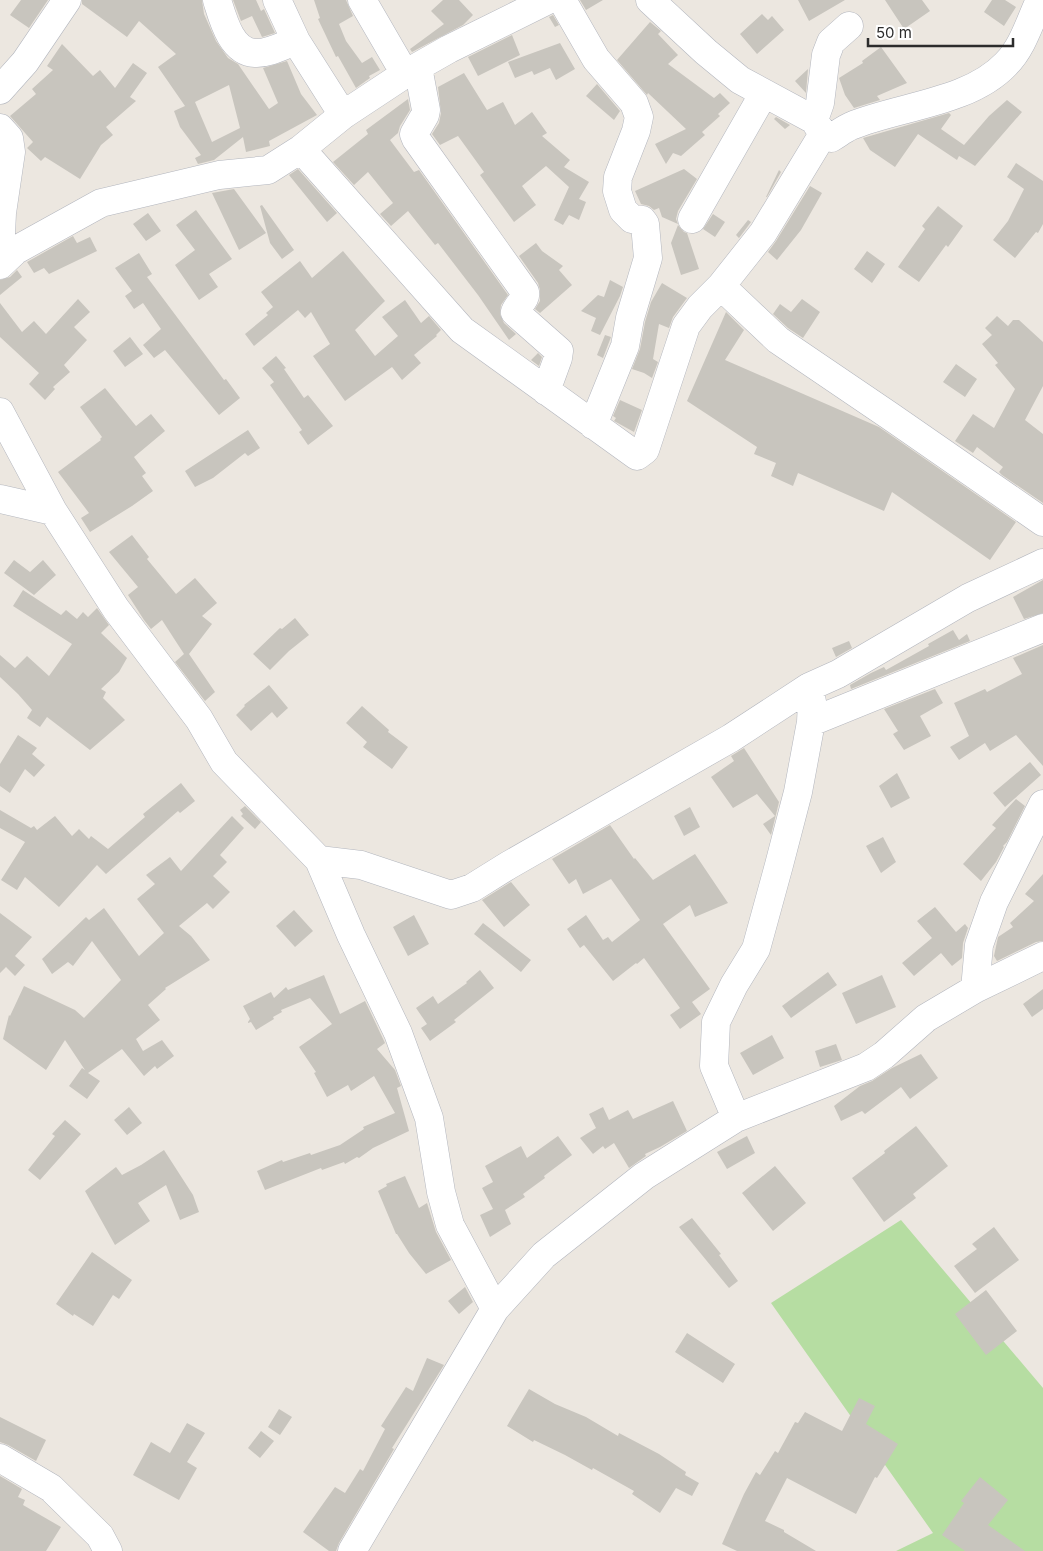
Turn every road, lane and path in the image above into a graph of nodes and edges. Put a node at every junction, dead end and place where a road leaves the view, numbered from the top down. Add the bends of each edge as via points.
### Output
1 (67, 0) edge
2 (217, 0) edge
3 (277, 0) edge
4 (362, 0) edge
5 (548, 0) edge
6 (562, 0) edge
7 (650, 0) edge
8 (1037, 19) edge
9 (849, 26) dead end
10 (296, 41) junction
11 (412, 70) junction
12 (0, 90) edge
13 (764, 93) junction
14 (343, 114) junction
15 (818, 127) junction
16 (0, 128) edge
17 (300, 149) junction
18 (692, 219) dead end
19 (0, 254) edge
20 (0, 265) edge
21 (721, 286) junction
22 (546, 391) junction
23 (0, 412) edge
24 (593, 425) junction
25 (0, 499) edge
26 (53, 511) junction
27 (1043, 522) edge
28 (1043, 563) edge
29 (1043, 628) edge
30 (809, 687) junction
31 (810, 722) junction
32 (1043, 804) edge
33 (319, 860) junction
34 (1043, 956) edge
35 (976, 989) junction
36 (736, 1118) junction
37 (495, 1308) junction
38 (0, 1458) edge
39 (108, 1551) edge
40 (352, 1551) edge

1 - 12 street via 25,62
2 - 10 street via 223,20 244,51 256,54
3 - 10 street
4 - 11 street
5 - 11 street
6 - 24 street via 596,59 634,103 639,117 618,177 617,191 623,210 632,219 642,220 645,224 648,258 625,346
7 - 13 street via 740,80
8 - 15 street via 1006,64 962,94 850,126 831,138
9 - 15 street via 831,42 826,55
10 - 14 street
11 - 14 street
11 - 22 street via 426,110 414,134 416,139 525,292 515,312 558,351
13 - 15 street via 796,109
13 - 18 street
14 - 17 street
15 - 21 street via 763,233
16 - 19 street via 10,138 11,152
17 - 20 street via 268,170 219,175 101,203 16,250
17 - 22 street via 462,330
21 - 24 street via 686,326 645,450 637,456
21 - 27 street via 778,340
22 - 24 street
23 - 26 street
25 - 26 street
26 - 33 street via 116,609 199,719 224,762
28 - 30 street via 968,598 838,674
29 - 31 street
30 - 31 street via 812,702
30 - 33 street via 731,738 472,888 450,895 361,865
31 - 36 street via 798,792 756,949 716,1022 714,1066
32 - 35 street via 994,902 979,945
33 - 37 street via 398,1033 426,1110 450,1225
34 - 35 street
35 - 36 street via 926,1018 866,1067
36 - 37 street via 644,1176 544,1254
37 - 40 street
38 - 39 street via 51,1488 100,1536

